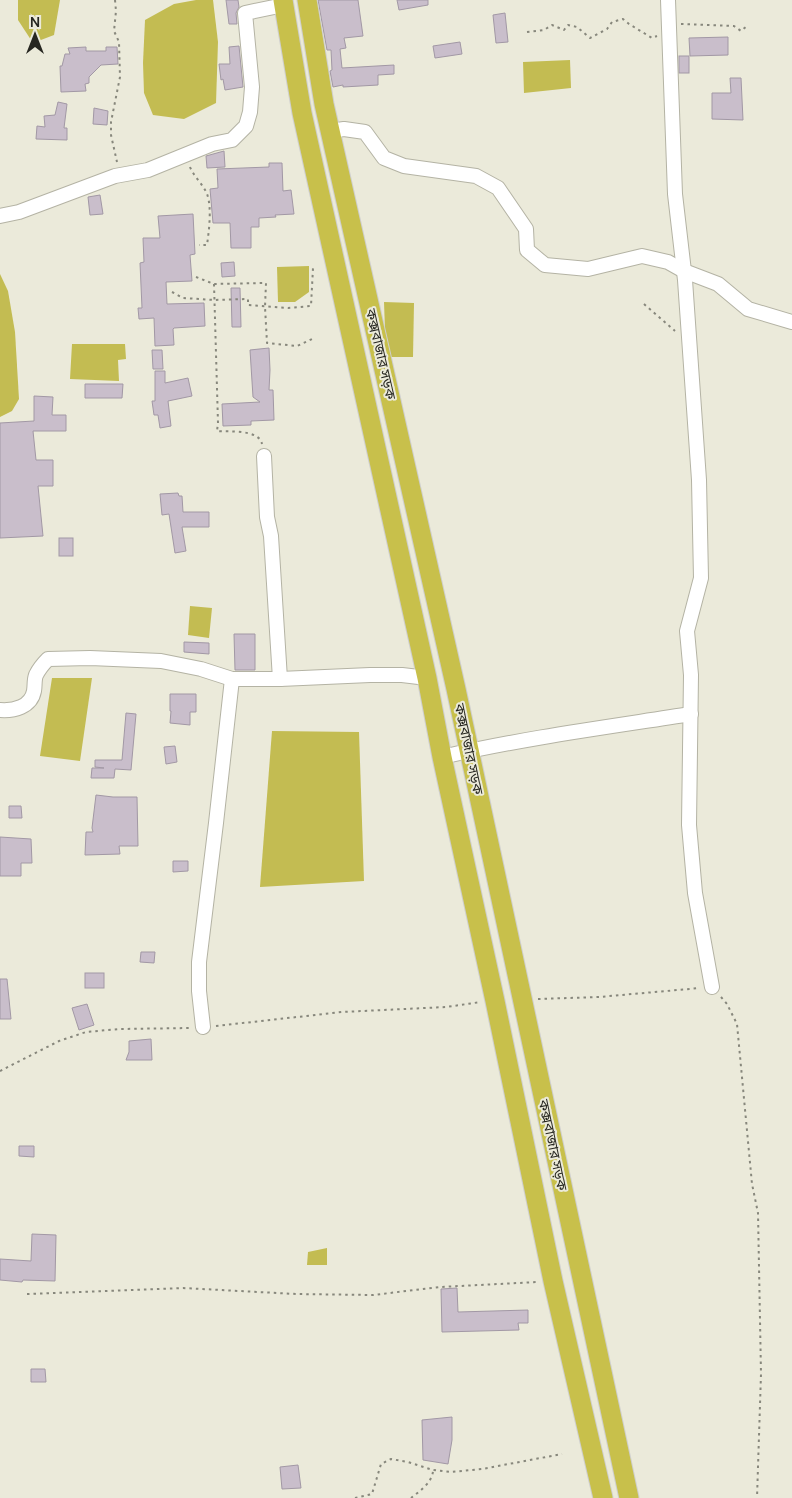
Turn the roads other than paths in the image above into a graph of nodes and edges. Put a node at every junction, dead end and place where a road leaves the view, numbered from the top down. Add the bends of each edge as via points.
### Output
1 (307, 0) edge
2 (668, 0) edge
3 (283, 3) edge
4 (330, 131) junction
5 (0, 216) edge
6 (684, 271) junction
7 (792, 322) edge
8 (264, 456) road end
9 (232, 678) junction
10 (280, 678) junction
11 (427, 678) junction
12 (0, 710) edge
13 (690, 714) junction
14 (469, 751) junction
15 (442, 757) junction
16 (712, 988) road end
17 (203, 1028) road end
18 (603, 1498) edge
19 (629, 1498) edge

1 - 4 highway, কক্সবাজার সড়ক
2 - 6 street via 675,194
3 - 5 street via 245,13 252,87 250,112 246,126 232,140
3 - 11 highway, কক্সবাজার সড়ক via 306,132
4 - 6 street via 365,132 384,158 404,166 476,176 498,188 526,229 527,250 545,265 588,269 642,256 668,262
4 - 14 highway, কক্সবাজার সড়ক
6 - 7 street via 718,284 748,309
6 - 13 street via 699,480 701,578 687,632
8 - 10 street
9 - 10 street
9 - 12 street via 161,661 48,659 35,677 34,694 27,704 16,710
9 - 17 street via 199,962
10 - 11 street via 370,675
11 - 15 highway, কক্সবাজার সড়ক
13 - 14 street
13 - 16 street via 690,835 695,893
14 - 15 street
14 - 19 highway, কক্সবাজার সড়ক
15 - 18 highway, কক্সবাজার সড়ক via 553,1281

